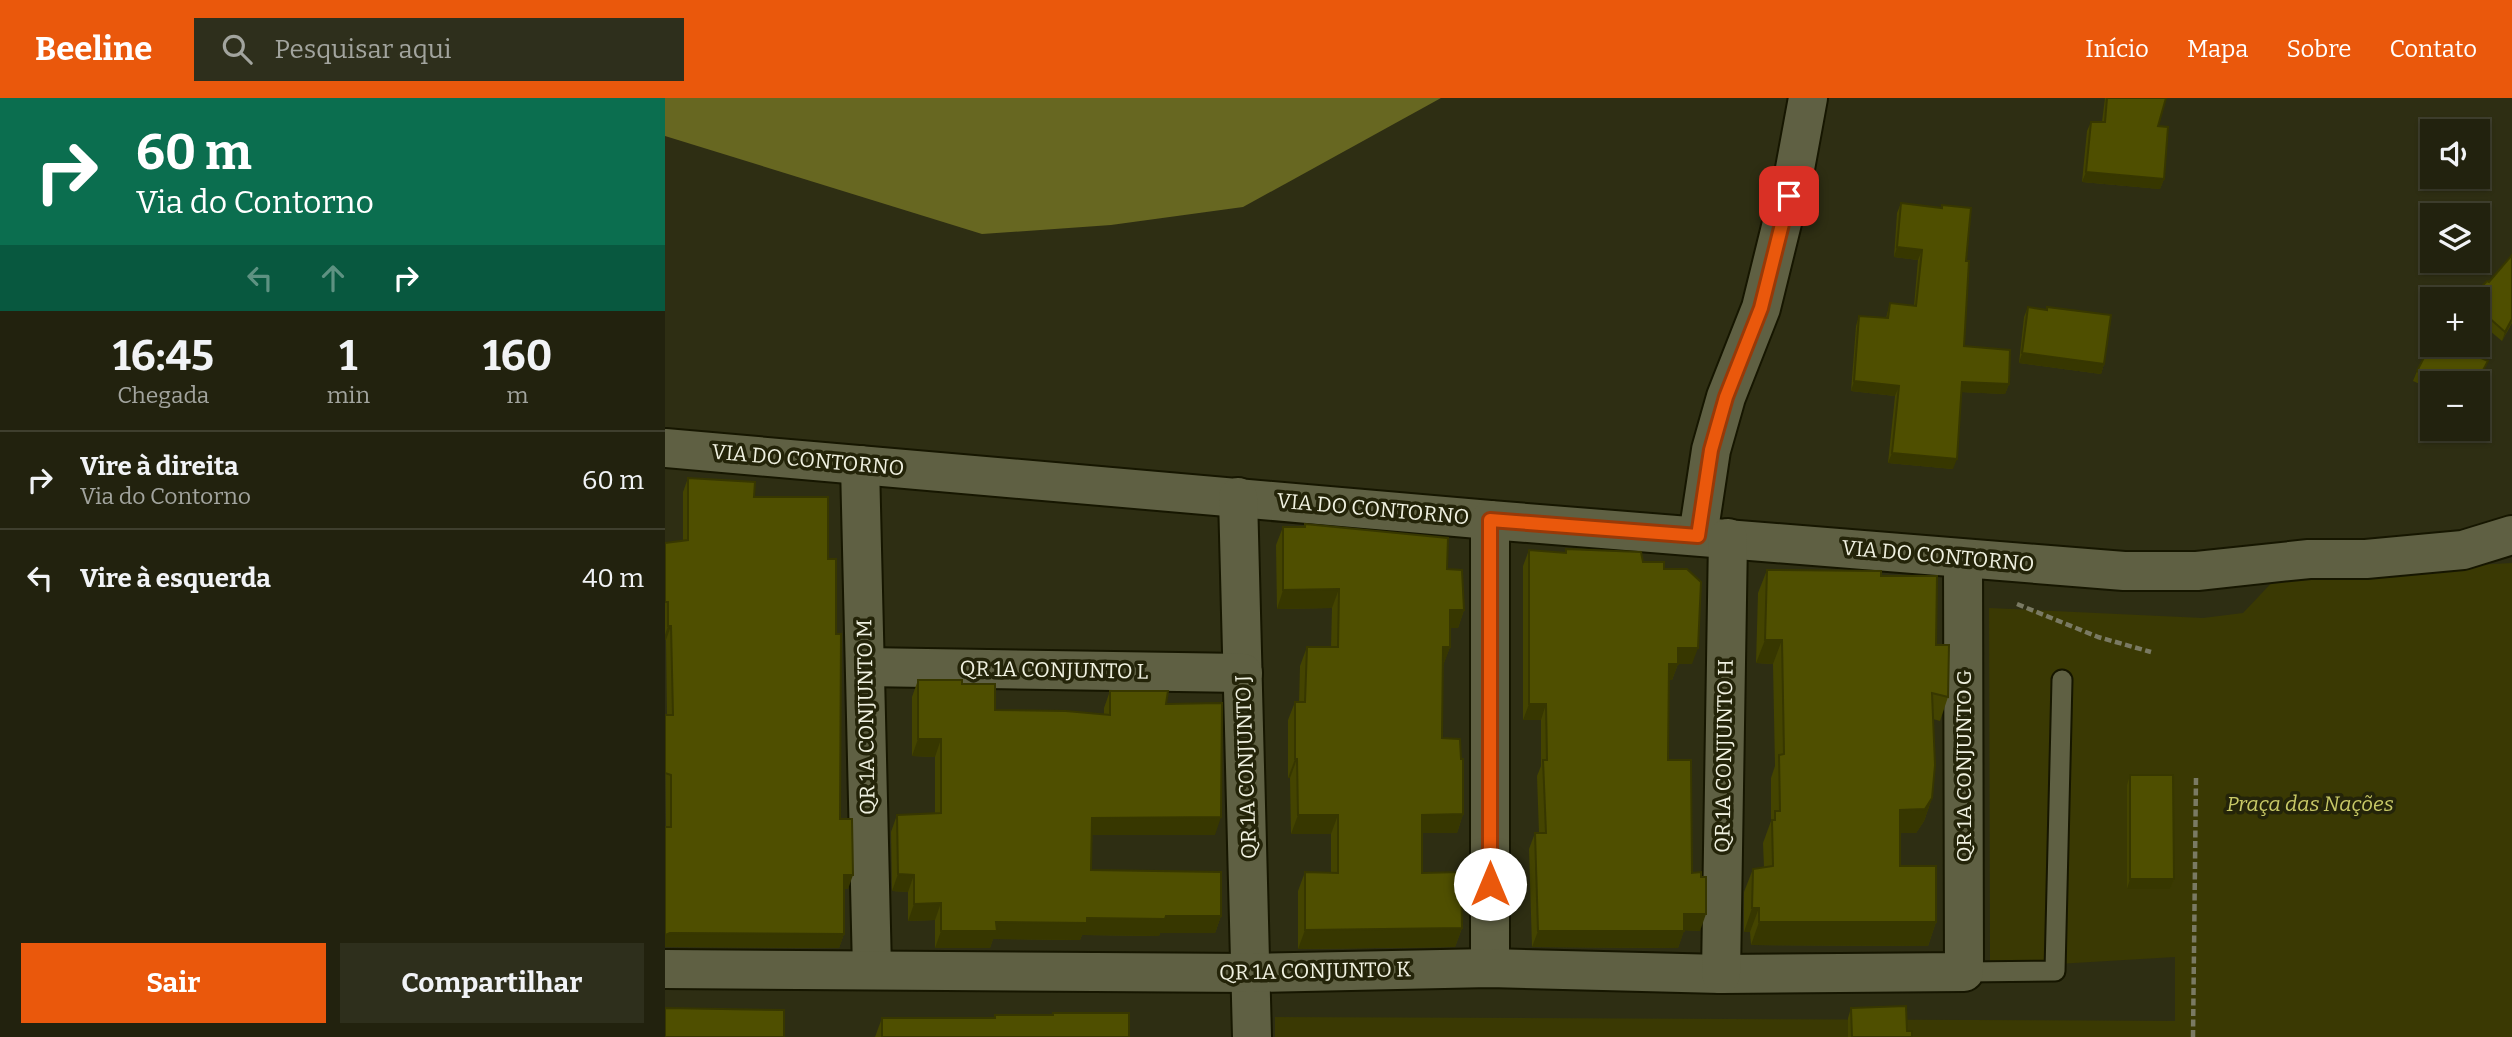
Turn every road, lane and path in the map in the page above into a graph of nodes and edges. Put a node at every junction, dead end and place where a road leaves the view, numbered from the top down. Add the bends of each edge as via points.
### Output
1 (1808, 98) edge
2 (665, 448) edge
3 (860, 465) junction
4 (1238, 497) junction
5 (1490, 520) junction
6 (2512, 535) edge
7 (1713, 537) junction
8 (1963, 574) junction
9 (2151, 652) dead end
10 (865, 667) junction
11 (1243, 673) junction
12 (2062, 680) dead end
13 (2196, 778) dead end
14 (1490, 968) junction
15 (665, 969) edge
16 (872, 969) junction
17 (1252, 972) junction
18 (1964, 972) junction
19 (1721, 974) junction
20 (1252, 1037) edge
21 (2193, 1037) edge

1 - 7 street, QR 1A CONJUNTO H via 1761,308 1711,450
2 - 3 street, VIA DO CONTORNO
3 - 4 street, VIA DO CONTORNO
3 - 10 street, QR 1A CONJUNTO M
4 - 5 street, VIA DO CONTORNO
4 - 11 street, QR 1A CONJUNTO J
5 - 7 street, VIA DO CONTORNO
5 - 14 street
6 - 8 street, VIA DO CONTORNO via 2463,550 2366,559 2309,559 2197,571
7 - 8 street, VIA DO CONTORNO
7 - 19 street, QR 1A CONJUNTO H
8 - 9 path via 2098,637
8 - 18 street, QR 1A CONJUNTO G
10 - 11 street, QR 1A CONJUNTO L
10 - 16 street, QR 1A CONJUNTO M
11 - 17 street, QR 1A CONJUNTO J
12 - 18 lane via 2055,971
13 - 21 path
14 - 17 street, QR 1A CONJUNTO K
14 - 19 street, QR 1A CONJUNTO K
15 - 16 street, QR 1A CONJUNTO K
16 - 17 street, QR 1A CONJUNTO K
17 - 20 street, QR 1A CONJUNTO J
18 - 19 street, QR 1A CONJUNTO K

